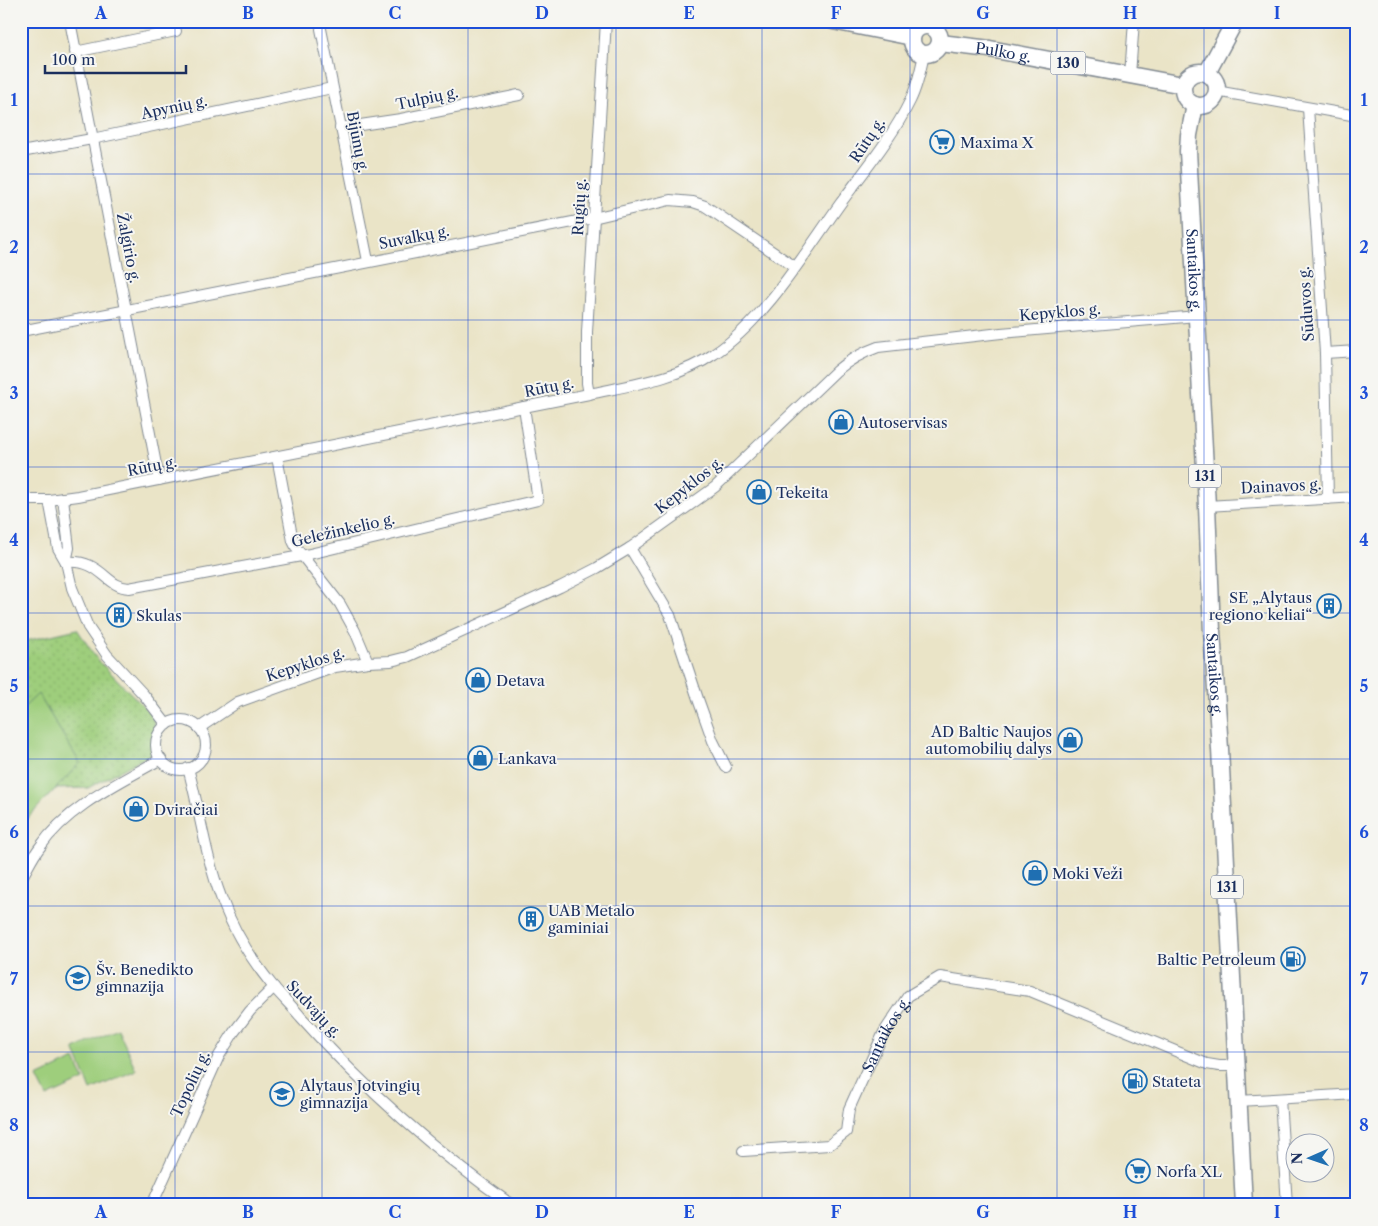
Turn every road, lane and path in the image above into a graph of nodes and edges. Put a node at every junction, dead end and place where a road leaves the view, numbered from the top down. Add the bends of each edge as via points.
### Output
1 (70, 21) edge
2 (606, 21) edge
3 (833, 21) edge
4 (1134, 21) edge
5 (1235, 21) edge
6 (929, 24) edge
7 (321, 29) dead end
8 (176, 31) dead end
9 (912, 37) junction
10 (940, 43) junction
11 (75, 52) junction
12 (924, 54) junction
13 (1206, 73) junction
14 (1130, 74) junction
15 (1183, 85) junction
16 (332, 88) junction
17 (1216, 91) junction
18 (519, 95) dead end
19 (1195, 105) junction
20 (1308, 108) junction
21 (1357, 116) edge
22 (340, 128) junction
23 (92, 139) junction
24 (21, 152) edge
25 (593, 218) junction
26 (368, 261) junction
27 (795, 267) junction
28 (126, 310) junction
29 (1197, 316) junction
30 (21, 330) edge
31 (1357, 351) edge
32 (1324, 352) junction
33 (589, 394) junction
34 (524, 407) junction
35 (277, 457) junction
36 (159, 480) junction
37 (1357, 497) edge
38 (63, 498) junction
39 (1328, 499) junction
40 (21, 500) edge
41 (48, 500) junction
42 (1207, 506) junction
43 (630, 548) junction
44 (301, 556) junction
45 (66, 562) junction
46 (368, 662) junction
47 (167, 724) junction
48 (199, 728) junction
49 (161, 759) junction
50 (726, 767) dead end
51 (188, 768) junction
52 (22, 877) edge
53 (274, 988) junction
54 (1237, 1066) junction
55 (1357, 1094) edge
56 (1280, 1099) junction
57 (1238, 1101) junction
58 (743, 1151) dead end
59 (152, 1205) edge
60 (512, 1205) edge
61 (1244, 1205) edge
62 (1286, 1205) edge

1 - 11 street, Žalgirio g.
2 - 25 street, Rugių g.
3 - 9 main road
4 - 14 street
5 - 13 main road
6 - 9 main road via 920,27
6 - 10 main road via 936,30
7 - 16 street, Bijūnų g.
8 - 11 street
9 - 12 main road via 915,50
10 - 12 main road via 936,50
10 - 14 main road, Pulko g. / 130
11 - 23 street, Žalgirio g.
12 - 27 street, Rūtų g. via 910,100 886,140
13 - 15 main road via 1194,73
13 - 17 main road via 1213,79
14 - 15 main road, Pulko g. / 130
15 - 19 main road via 1184,95
16 - 22 street, Bijūnų g.
16 - 23 street, Apynių g.
17 - 19 main road via 1209,103
17 - 20 street
18 - 22 street, Tulpių g.
19 - 29 main road, Santaikos g. / 131 via 1188,151
20 - 21 street
20 - 32 street, Sūduvos g.
22 - 26 street, Bijūnų g.
23 - 24 street, Apynių g.
23 - 28 street, Žalgirio g.
25 - 26 street, Suvalkų g.
25 - 27 street, Suvalkų g. via 670,200 693,202 718,214
25 - 33 street, Rugių g.
26 - 28 street, Suvalkų g.
27 - 33 street, Rūtų g. via 757,316 713,355 683,371
28 - 30 street, Suvalkų g.
28 - 36 street, Žalgirio g.
29 - 42 main road, Santaikos g. / 131
29 - 43 street, Kepyklos g. via 959,337 878,348 853,357 716,487
31 - 32 street
32 - 39 street, Sūduvos g.
33 - 34 street, Rūtų g.
34 - 35 street, Rūtų g.
34 - 44 street, Geležinkelio g. via 538,500
35 - 36 street, Rūtų g.
35 - 44 street via 293,541
36 - 38 street, Rūtų g.
37 - 39 street, Dainavos g.
38 - 41 street, Rūtų g.
38 - 45 street via 69,548
39 - 42 street, Dainavos g.
40 - 41 street, Rūtų g.
41 - 45 street via 58,548
42 - 54 main road, Santaikos g. / 131
43 - 46 street, Kepyklos g. via 560,587 407,657
43 - 50 street via 670,615 713,741
44 - 45 street, Geležinkelio g. via 130,588 118,585 86,563
44 - 46 street via 343,610
45 - 47 street via 76,599 97,642
46 - 48 street, Kepyklos g. via 335,667 238,702
47 - 48 street via 180,720 194,723
47 - 49 street via 158,734
48 - 51 street via 206,748 200,760
49 - 51 street via 170,767
49 - 52 street via 91,798 53,831
51 - 53 street, Sudvajų g. via 206,852 221,898 257,966
53 - 59 street, Topolių g. via 250,1011 219,1056
53 - 60 street, Sudvajų g. via 388,1107 468,1174
54 - 57 main road, Santaikos g. / 131
54 - 58 street, Santaikos g. via 1207,1064 1030,991 940,977 908,996 892,1018 849,1109 846,1132 829,1145
55 - 56 street
56 - 57 street
56 - 62 street
57 - 61 main road, Santaikos g. / 131

